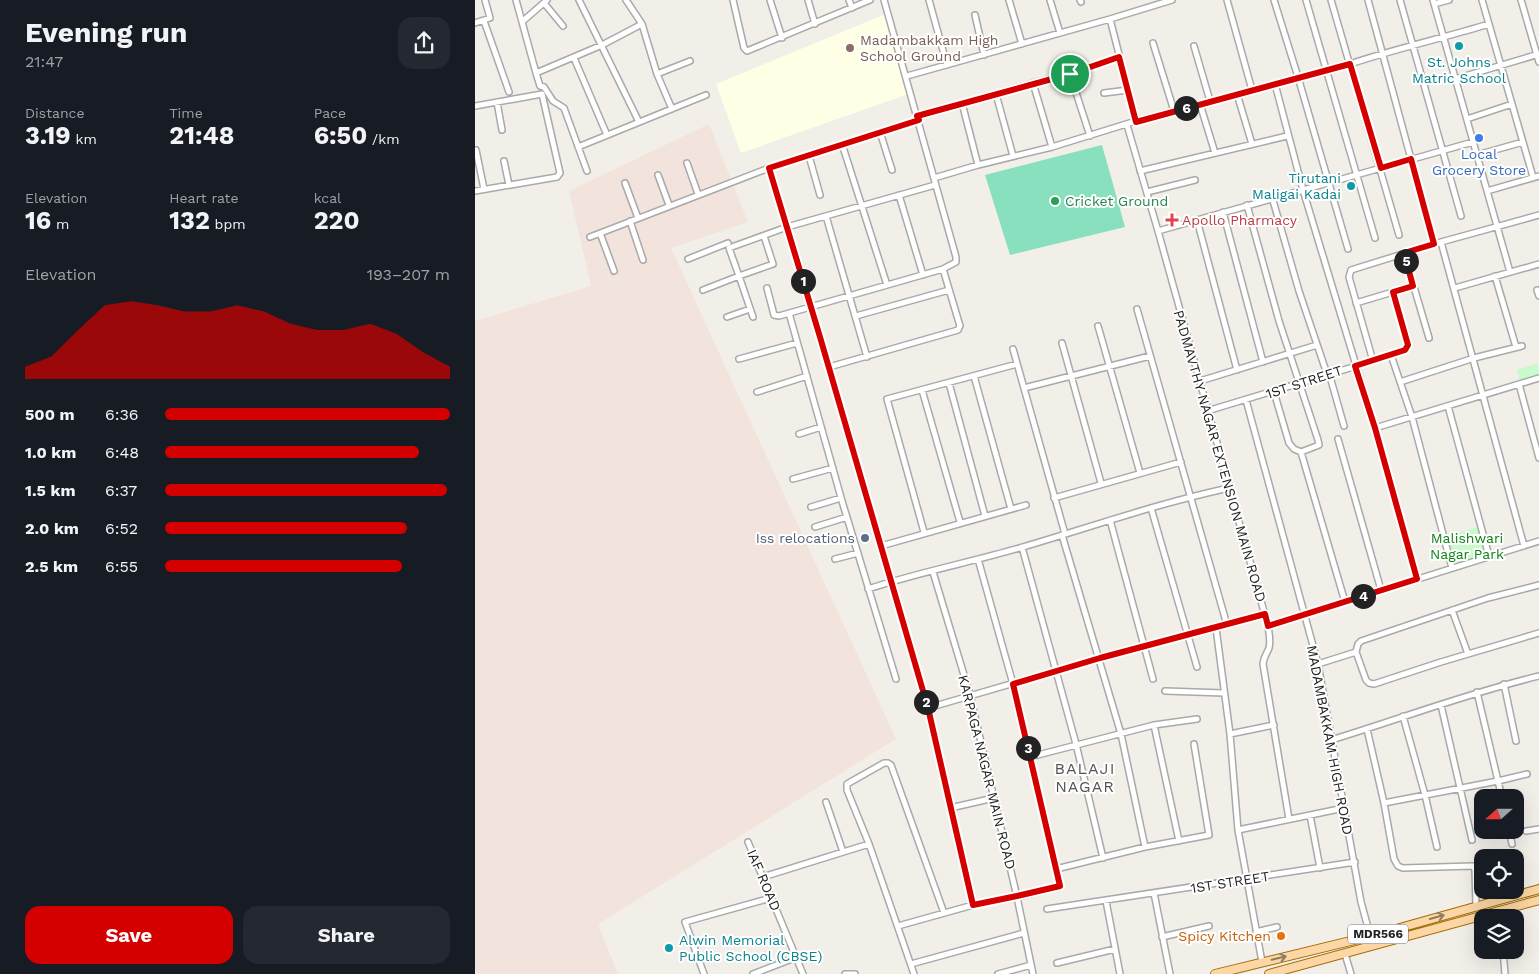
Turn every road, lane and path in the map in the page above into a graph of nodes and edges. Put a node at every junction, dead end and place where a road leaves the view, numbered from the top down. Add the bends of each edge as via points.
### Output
1 (485, 0) edge
2 (516, 0) edge
3 (579, 0) edge
4 (627, 0) edge
5 (733, 0) edge
6 (770, 0) edge
7 (808, 0) edge
8 (849, 0) edge
9 (870, 0) edge
10 (885, 0) edge
11 (929, 0) edge
12 (1009, 0) edge
13 (1050, 0) edge
14 (1172, 0) edge
15 (1227, 0) edge
16 (1274, 0) edge
17 (1305, 0) edge
18 (1331, 0) edge
19 (1368, 0) edge
20 (1400, 0) edge
21 (1449, 0) edge
22 (1482, 0) edge
23 (1521, 0) edge
24 (545, 1) edge
25 (1433, 2) edge
26 (852, 8) junction
27 (975, 16) dead end
28 (1110, 19) junction
29 (485, 21) junction
30 (523, 21) junction
31 (475, 23) edge
32 (642, 24) junction
33 (815, 24) junction
34 (1489, 24) junction
35 (563, 26) dead end
36 (1060, 33) junction
37 (1443, 37) junction
38 (782, 38) junction
39 (1153, 43) dead end
40 (1021, 44) junction
41 (602, 45) junction
42 (1193, 46) dead end
43 (1413, 46) junction
44 (1383, 53) junction
45 (984, 55) junction
46 (1538, 55) edge
47 (1119, 57) junction
48 (574, 58) junction
49 (690, 62) dead end
50 (1539, 62) edge
51 (1350, 64) junction
52 (947, 65) junction
53 (1501, 66) junction
54 (1325, 70) junction
55 (536, 73) junction
56 (657, 74) junction
57 (1070, 74) junction
58 (907, 76) junction
59 (1298, 77) junction
60 (1455, 79) junction
61 (1033, 84) junction
62 (1275, 84) junction
63 (1128, 90) junction
64 (1252, 90) junction
65 (509, 92) dead end
66 (1104, 93) dead end
67 (996, 94) junction
68 (1237, 94) junction
69 (706, 95) dead end
70 (1210, 101) junction
71 (497, 102) junction
72 (962, 103) junction
73 (1201, 104) junction
74 (1512, 104) junction
75 (475, 106) edge
76 (672, 108) junction
77 (1174, 111) junction
78 (918, 118) junction
79 (1467, 119) junction
80 (639, 122) junction
81 (1136, 122) junction
82 (1127, 125) junction
83 (502, 130) dead end
84 (880, 132) junction
85 (607, 135) junction
86 (1090, 136) junction
87 (1287, 136) junction
88 (1473, 142) junction
89 (1523, 142) junction
90 (842, 144) junction
91 (1252, 144) junction
92 (578, 147) junction
93 (1052, 147) junction
94 (476, 150) edge
95 (1443, 150) junction
96 (1215, 153) junction
97 (1477, 155) junction
98 (809, 156) junction
99 (1013, 156) junction
100 (1411, 159) junction
101 (505, 162) dead end
102 (687, 163) dead end
103 (978, 165) junction
104 (769, 168) junction
105 (1381, 168) junction
106 (892, 170) dead end
107 (587, 171) dead end
108 (1140, 171) junction
109 (658, 175) dead end
110 (1356, 176) junction
111 (1536, 177) edge
112 (934, 178) junction
113 (1195, 180) dead end
114 (625, 184) dead end
115 (1329, 184) junction
116 (509, 185) junction
117 (935, 185) junction
118 (484, 189) junction
119 (1303, 190) junction
120 (475, 191) edge
121 (1487, 191) junction
122 (1147, 192) junction
123 (698, 194) junction
124 (820, 195) dead end
125 (899, 195) junction
126 (1273, 197) junction
127 (669, 205) junction
128 (1247, 205) junction
129 (863, 206) junction
130 (1223, 212) junction
131 (1539, 215) edge
132 (826, 216) junction
133 (1461, 216) dead end
134 (638, 218) junction
135 (1197, 220) junction
136 (630, 221) junction
137 (1497, 227) junction
138 (787, 228) junction
139 (1158, 231) junction
140 (600, 233) junction
141 (1399, 235) dead end
142 (764, 236) junction
143 (590, 237) dead end
144 (1375, 238) dead end
145 (1441, 242) junction
146 (728, 243) junction
147 (1434, 244) junction
148 (1348, 249) dead end
149 (1404, 253) junction
150 (688, 259) dead end
151 (643, 260) dead end
152 (1539, 264) edge
153 (943, 270) junction
154 (614, 271) dead end
155 (1510, 272) junction
156 (923, 275) junction
157 (739, 276) junction
158 (1495, 276) junction
159 (887, 285) junction
160 (1413, 286) junction
161 (767, 288) dead end
162 (1455, 288) junction
163 (703, 290) dead end
164 (949, 290) junction
165 (1537, 290) dead end
166 (1393, 292) junction
167 (849, 296) junction
168 (1539, 296) edge
169 (1356, 303) junction
170 (811, 307) junction
171 (750, 309) junction
172 (1137, 309) dead end
173 (789, 313) junction
174 (856, 316) junction
175 (727, 317) dead end
176 (753, 318) dead end
177 (1098, 326) dead end
178 (1429, 338) dead end
179 (797, 343) junction
180 (1062, 343) dead end
181 (1317, 345) junction
182 (1013, 349) dead end
183 (1291, 354) junction
184 (1391, 354) junction
185 (1150, 356) junction
186 (867, 357) junction
187 (739, 358) dead end
188 (1474, 358) junction
189 (1373, 361) junction
190 (1263, 362) junction
191 (1017, 364) junction
192 (1109, 366) junction
193 (1355, 366) junction
194 (829, 367) junction
195 (1237, 370) junction
196 (1328, 374) junction
197 (807, 376) junction
198 (974, 376) junction
199 (1071, 376) junction
200 (1539, 378) edge
201 (1200, 381) junction
202 (1400, 382) junction
203 (949, 383) junction
204 (1300, 383) junction
205 (1519, 384) junction
206 (1024, 388) junction
207 (922, 390) junction
208 (757, 392) dead end
209 (1274, 392) junction
210 (1484, 395) junction
211 (1246, 400) junction
212 (1448, 406) junction
213 (1207, 411) junction
214 (1412, 417) junction
215 (1344, 426) dead end
216 (821, 427) junction
217 (1375, 428) junction
218 (799, 434) dead end
219 (1338, 439) dead end
220 (1301, 452) junction
221 (1539, 458) edge
222 (1181, 462) junction
223 (833, 468) junction
224 (1140, 473) junction
225 (793, 479) dead end
226 (1101, 483) junction
227 (1229, 488) junction
228 (1191, 496) junction
229 (841, 498) junction
230 (1055, 498) junction
231 (1027, 505) dead end
232 (811, 506) dead end
233 (1151, 508) junction
234 (1011, 509) junction
235 (985, 516) junction
236 (847, 517) junction
237 (1110, 520) junction
238 (960, 522) junction
239 (815, 527) dead end
240 (924, 532) junction
241 (1064, 534) junction
242 (1539, 541) edge
243 (881, 546) junction
244 (1524, 546) junction
245 (1023, 547) junction
246 (858, 553) junction
247 (1489, 556) junction
248 (835, 559) dead end
249 (978, 559) junction
250 (1453, 568) junction
251 (933, 572) junction
252 (1417, 579) junction
253 (891, 582) junction
254 (1539, 585) edge
255 (868, 589) junction
256 (1381, 590) junction
257 (1345, 602) junction
258 (1452, 610) junction
259 (1265, 614) junction
260 (1304, 615) junction
261 (1227, 625) junction
262 (1268, 626) junction
263 (1216, 628) junction
264 (1539, 633) edge
265 (1188, 635) junction
266 (1143, 647) junction
267 (1356, 652) junction
268 (1467, 654) junction
269 (1100, 658) junction
270 (1318, 664) junction
271 (1197, 666) dead end
272 (1058, 672) junction
273 (1539, 676) edge
274 (896, 679) dead end
275 (1153, 679) dead end
276 (1013, 684) junction
277 (1504, 684) junction
278 (1165, 691) dead end
279 (1477, 692) junction
280 (1224, 693) junction
281 (970, 695) junction
282 (1441, 705) junction
283 (928, 708) junction
284 (1403, 716) junction
285 (1197, 719) dead end
286 (1154, 725) junction
287 (1274, 725) junction
288 (1367, 729) junction
289 (1121, 734) junction
290 (1229, 734) junction
291 (1331, 740) junction
292 (1516, 741) dead end
293 (1077, 744) junction
294 (1194, 744) dead end
295 (1030, 757) junction
296 (1527, 774) dead end
297 (1498, 781) junction
298 (1461, 789) junction
299 (1500, 789) edge
300 (1425, 795) junction
301 (994, 798) junction
302 (826, 802) dead end
303 (1384, 803) junction
304 (950, 808) junction
305 (1344, 808) junction
306 (1310, 815) junction
307 (1289, 819) junction
308 (1539, 829) edge
309 (1238, 830) junction
310 (1526, 831) dead end
311 (1511, 839) edge
312 (1472, 840) dead end
313 (1179, 841) junction
314 (748, 842) dead end
315 (869, 844) junction
316 (1512, 844) dead end
317 (1145, 847) junction
318 (1437, 847) dead end
319 (843, 852) junction
320 (1103, 858) junction
321 (1355, 862) junction
322 (1320, 868) junction
323 (1056, 869) junction
324 (763, 877) junction
325 (1246, 879) junction
326 (1539, 889) edge
327 (1155, 893) junction
328 (1017, 896) junction
329 (771, 898) junction
330 (1539, 900) edge
331 (1106, 901) junction
332 (973, 905) junction
333 (1476, 906) junction
334 (1047, 909) dead end
335 (1513, 909) edge
336 (945, 912) junction
337 (1474, 920) edge
338 (898, 926) junction
339 (1209, 926) dead end
340 (1277, 928) dead end
341 (1256, 932) junction
342 (1024, 933) junction
343 (1371, 936) junction
344 (1162, 937) junction
345 (1373, 946) junction
346 (1115, 949) junction
347 (1345, 954) junction
348 (797, 957) junction
349 (1504, 959) edge
350 (1262, 962) junction
351 (1057, 963) dead end
352 (911, 964) junction
353 (1031, 965) junction
354 (704, 974) edge
355 (753, 974) edge
356 (803, 974) edge
357 (845, 974) edge
358 (855, 974) edge
359 (914, 974) edge
360 (998, 974) edge
361 (1033, 974) edge
362 (1120, 974) edge
363 (1170, 974) edge
364 (1215, 974) edge
365 (1269, 974) edge
366 (1351, 974) edge
367 (1505, 974) edge

1 - 29 street via 490,17
2 - 30 street
3 - 41 street
4 - 32 street
5 - 38 street via 745,51
6 - 38 street
7 - 33 street
8 - 26 street
9 - 26 street
10 - 58 street
11 - 52 street
12 - 40 street
13 - 36 street
14 - 28 street
15 - 64 street
16 - 59 street
17 - 54 street
18 - 51 street
19 - 44 street
20 - 43 street
21 - 25 street
22 - 34 street
23 - 46 street
24 - 30 street
24 - 35 street
25 - 37 street
26 - 33 street
27 - 45 street
28 - 36 street
28 - 47 street
29 - 31 street
29 - 65 street
30 - 55 street
32 - 41 street
32 - 56 street
33 - 38 street
34 - 37 street
34 - 53 street
36 - 40 street
37 - 43 street
37 - 60 street
39 - 77 street
40 - 45 street
41 - 48 street
41 - 80 street
42 - 70 street
43 - 44 street
43 - 95 street
44 - 51 street
44 - 100 street
45 - 52 street
46 - 50 street
46 - 53 street
47 - 57 street
47 - 63 street
48 - 55 street
48 - 85 street
49 - 56 street
51 - 54 street
51 - 105 street
52 - 58 street
53 - 60 street
53 - 74 street
54 - 59 street
54 - 110 street
55 - 92 street via 540,86 564,108
56 - 76 street
57 - 61 street
57 - 86 street
58 - 78 street
59 - 62 street
59 - 115 street
60 - 79 street
61 - 67 street
61 - 93 street
62 - 64 street
62 - 87 street
63 - 66 street
63 - 81 street
64 - 68 street
67 - 72 street
67 - 99 street
68 - 70 street
68 - 91 street
69 - 76 street
70 - 73 street
71 - 75 street
71 - 83 street
71 - 116 street via 542,94 559,173 557,177
72 - 78 street
72 - 103 street
73 - 77 street
73 - 96 street
74 - 79 street
74 - 89 street
76 - 80 street
77 - 81 street
78 - 84 street
78 - 112 street
79 - 88 street
80 - 85 street
81 - 82 street
82 - 86 street
82 - 108 street, PADMAVTHY NAGAR EXTENSION MAIN ROAD
84 - 90 street
84 - 106 street
85 - 92 street
86 - 93 street
87 - 91 street
87 - 119 street
88 - 95 street
88 - 97 street
89 - 97 street
89 - 111 street
90 - 98 street
90 - 129 street
91 - 96 street
92 - 107 street
93 - 99 street
94 - 118 street
95 - 100 street
95 - 133 street
96 - 108 street
97 - 121 street
98 - 104 street
98 - 124 street
99 - 103 street
100 - 105 street
100 - 147 street
101 - 116 street
102 - 123 street
103 - 112 street
104 - 123 street
104 - 138 street
105 - 110 street
105 - 141 street
108 - 122 street, PADMAVTHY NAGAR EXTENSION MAIN ROAD
109 - 127 street
110 - 115 street
110 - 144 street
111 - 121 street
112 - 117 street
113 - 122 street
114 - 134 street
115 - 119 street
115 - 148 street
116 - 118 street
117 - 125 street
117 - 153 street via 957,260
118 - 120 street
119 - 126 street
119 - 193 street
121 - 137 street
122 - 139 street, PADMAVTHY NAGAR EXTENSION MAIN ROAD
123 - 127 street
125 - 129 street
125 - 156 street
126 - 128 street
126 - 181 street
127 - 134 street
128 - 130 street
128 - 183 street
129 - 132 street
129 - 159 street
130 - 135 street
130 - 190 street
131 - 137 street
132 - 138 street
132 - 167 street
134 - 136 street
135 - 139 street
135 - 195 street
136 - 140 street
136 - 151 street
137 - 145 street
137 - 155 street
138 - 142 street
138 - 170 street
139 - 201 street, PADMAVTHY NAGAR EXTENSION MAIN ROAD
140 - 143 street
140 - 154 street
142 - 146 street
142 - 157 street via 773,264
145 - 147 street
145 - 162 street
146 - 150 street
146 - 157 street
147 - 149 street
149 - 160 street
149 - 169 street via 1351,270 1349,277
152 - 155 street
153 - 156 street
153 - 164 street
155 - 158 street
156 - 159 street
157 - 163 street
157 - 171 street
158 - 162 street
158 - 188 street via 1519,346
159 - 167 street
160 - 166 street
160 - 178 street
161 - 173 street via 774,315
162 - 188 street
164 - 174 street
164 - 186 street via 958,330
165 - 168 street
166 - 169 street
166 - 184 street, 1ST STREET via 1408,345 1405,350
167 - 170 street
167 - 174 street
169 - 189 street
170 - 173 street
170 - 194 street
171 - 175 street
171 - 176 street
172 - 185 street
173 - 179 street
174 - 186 street
177 - 192 street
179 - 187 street
179 - 197 street
180 - 199 street
181 - 183 street
181 - 196 street
182 - 191 street
183 - 190 street
183 - 204 street
184 - 189 street, 1ST STREET
184 - 202 street
185 - 192 street
185 - 222 street
186 - 194 street
188 - 202 street
188 - 210 street
189 - 193 street, 1ST STREET
190 - 195 street
191 - 198 street
191 - 206 street
192 - 199 street
192 - 224 street
193 - 196 street, 1ST STREET
193 - 217 street
194 - 243 street
195 - 201 street
196 - 204 street, 1ST STREET
196 - 215 street
197 - 208 street
197 - 216 street
198 - 203 street
198 - 234 street
199 - 206 street
199 - 226 street
200 - 205 street
201 - 213 street, PADMAVTHY NAGAR EXTENSION MAIN ROAD
202 - 214 street
203 - 207 street
203 - 235 street
204 - 209 street, 1ST STREET
204 - 220 street via 1319,445
205 - 210 street
205 - 221 street
206 - 230 street
207 - 238 street
207 - 240 street via 887,399
209 - 211 street, 1ST STREET
209 - 220 street via 1289,443
210 - 212 street
210 - 244 street
211 - 213 street
211 - 260 street, MADAMBAKKAM HIGH ROAD
212 - 214 street
212 - 247 street
213 - 227 street, PADMAVTHY NAGAR EXTENSION MAIN ROAD
214 - 217 street
214 - 250 street
216 - 218 street
216 - 223 street
217 - 252 street
219 - 256 street
220 - 257 street
222 - 224 street
222 - 228 street
223 - 225 street
223 - 229 street
224 - 226 street
226 - 230 street
227 - 228 street
227 - 259 street, PADMAVTHY NAGAR EXTENSION MAIN ROAD
228 - 233 street
228 - 261 street
229 - 232 street
229 - 236 street
230 - 241 street
231 - 234 street
233 - 237 street
233 - 265 street
234 - 235 street
235 - 238 street
236 - 239 street
236 - 246 street
237 - 241 street
237 - 266 street
238 - 240 street
240 - 243 street
241 - 245 street
241 - 269 street
242 - 244 street
243 - 253 street
244 - 247 street
245 - 249 street
245 - 272 street
246 - 248 street
246 - 255 street
247 - 250 street
249 - 251 street
249 - 276 street
250 - 252 street
251 - 253 street
251 - 281 street, KARPAGA NAGAR MAIN ROAD
252 - 256 street
253 - 255 street
253 - 283 street
254 - 258 street
255 - 274 street
256 - 257 street
257 - 260 street
258 - 267 street via 1361,641
258 - 268 street
259 - 261 street
259 - 262 street, PADMAVTHY NAGAR EXTENSION MAIN ROAD
260 - 262 street
260 - 270 street, MADAMBAKKAM HIGH ROAD
261 - 263 street
262 - 287 street, PADMAVTHY NAGAR EXTENSION MAIN ROAD via 1269,649 1263,664
263 - 265 street
263 - 280 street
264 - 268 street
265 - 266 street
265 - 271 street
266 - 269 street
266 - 275 street
267 - 268 street via 1366,680 1374,684
267 - 270 street
269 - 272 street
269 - 289 street
270 - 291 street, MADAMBAKKAM HIGH ROAD
272 - 276 street
272 - 293 street
273 - 277 street
276 - 281 street
276 - 295 street
277 - 279 street
277 - 292 street
278 - 280 street
279 - 282 street
279 - 297 street
280 - 290 street
281 - 283 street
281 - 301 street, KARPAGA NAGAR MAIN ROAD
282 - 284 street
282 - 298 street
283 - 304 street
284 - 288 street
284 - 300 street
285 - 286 street
286 - 289 street
286 - 313 street
287 - 290 street
287 - 307 street, PADMAVTHY NAGAR EXTENSION MAIN ROAD
288 - 291 street
288 - 303 street
289 - 293 street
289 - 317 street
290 - 309 street
291 - 305 street, MADAMBAKKAM HIGH ROAD
293 - 295 street
293 - 320 street
294 - 313 street via 1209,835
295 - 323 street
296 - 297 street
297 - 298 street
297 - 299 street
298 - 300 street
298 - 312 street
300 - 303 street
300 - 318 street
301 - 304 street
301 - 328 street, KARPAGA NAGAR MAIN ROAD
302 - 319 street
303 - 333 street via 1398,866 1473,866
304 - 332 street
305 - 306 street
305 - 321 street, MADAMBAKKAM HIGH ROAD
306 - 307 street
306 - 322 street
307 - 309 street
308 - 310 street
309 - 325 street
311 - 316 street
313 - 317 street
314 - 324 street, IAF ROAD
315 - 319 street
315 - 336 street via 846,786 889,763
315 - 338 street
317 - 320 street
319 - 324 street
320 - 323 street
321 - 322 street, 1ST STREET
321 - 343 street, MADAMBAKKAM HIGH ROAD via 1361,902
322 - 325 street, 1ST STREET
323 - 328 street via 1060,886
324 - 329 street, IAF ROAD
325 - 327 street, 1ST STREET
325 - 341 street
326 - 333 main road, MDR566
327 - 331 street, 1ST STREET
327 - 344 street
328 - 332 street
328 - 342 street, KARPAGA NAGAR MAIN ROAD
329 - 348 street, IAF ROAD
329 - 354 street via 685,922
330 - 335 main road, MDR566
331 - 334 street, 1ST STREET
331 - 346 street
332 - 336 street
343 -> 333 main road, MDR566
336 - 338 street
337 - 345 main road, MDR566
338 - 352 street
339 - 344 street
340 - 341 street
341 - 350 street
342 - 352 street
342 - 353 street, KARPAGA NAGAR MAIN ROAD
343 - 345 street, MADAMBAKKAM HIGH ROAD
350 -> 343 main road, MDR566
344 - 363 street
345 - 347 main road, MDR566
346 - 351 street
346 - 362 street
347 - 365 main road, MDR566
347 - 366 street
348 - 355 street
348 - 356 street, IAF ROAD
349 - 367 street
350 - 364 main road, MDR566
352 - 359 street
353 - 360 street
353 - 361 street, KARPAGA NAGAR MAIN ROAD
357 - 358 street

